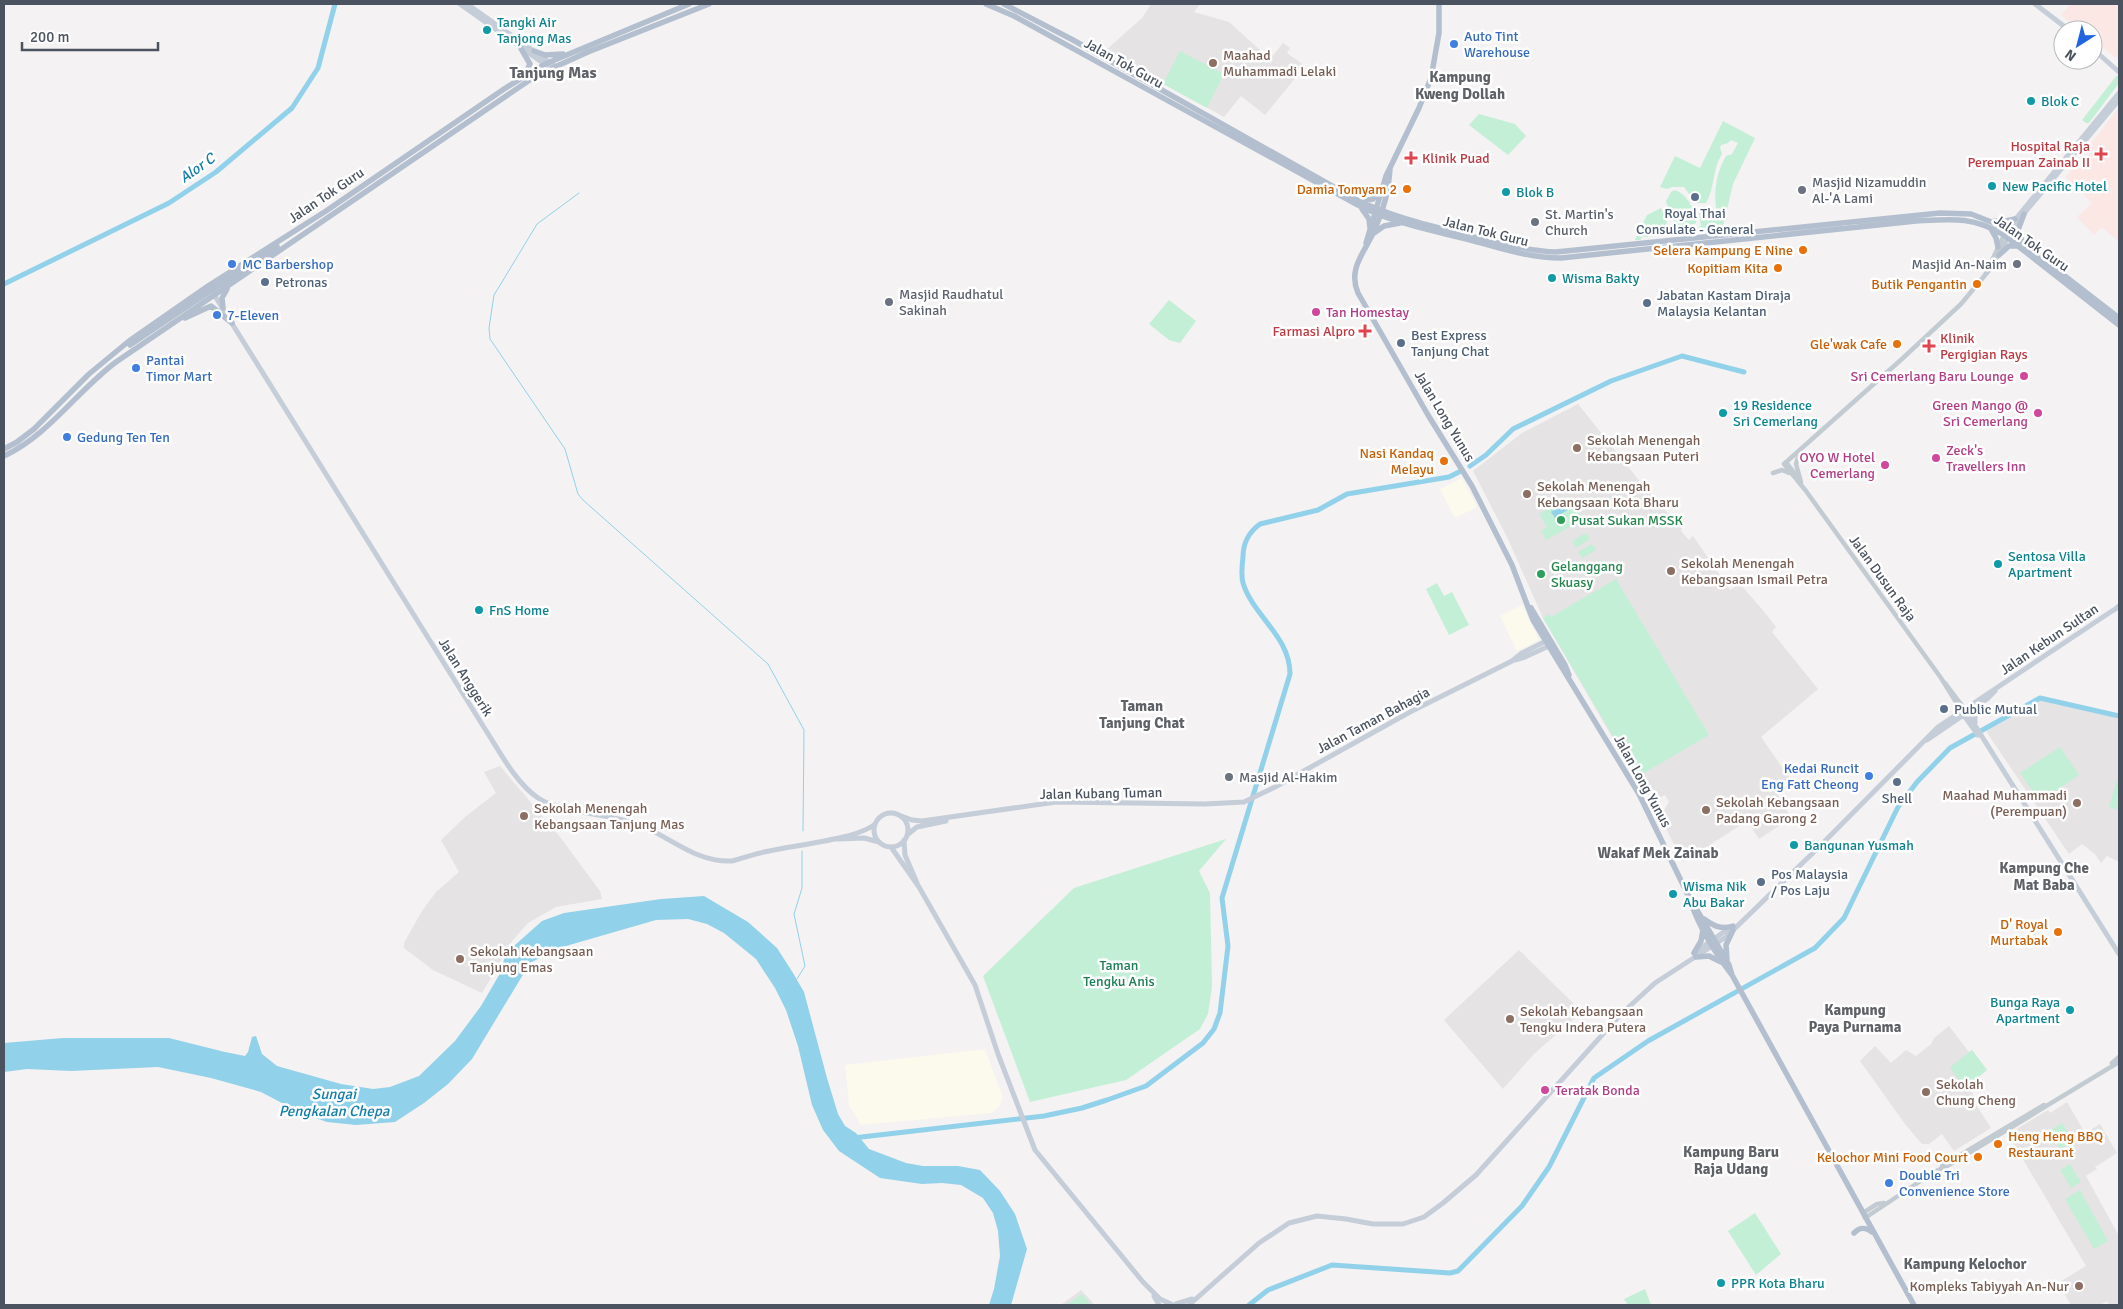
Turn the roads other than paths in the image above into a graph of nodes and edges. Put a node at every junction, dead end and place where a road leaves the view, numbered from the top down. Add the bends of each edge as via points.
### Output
1 (460, 4) edge
2 (467, 4) edge
3 (689, 4) edge
4 (709, 4) edge
5 (986, 4) edge
6 (1004, 4) edge
7 (1439, 4) edge
8 (2035, 4) edge
9 (2056, 20) edge
10 (519, 45) junction
11 (1084, 46) junction
12 (534, 50) junction
13 (566, 55) junction
14 (2103, 58) edge
15 (1094, 60) junction
16 (550, 65) junction
17 (2118, 69) edge
18 (523, 78) junction
19 (2119, 88) edge
20 (2118, 96) edge
21 (1386, 186) junction
22 (1356, 202) junction
23 (1379, 212) junction
24 (2024, 214) junction
25 (2015, 219) junction
26 (1402, 220) junction
27 (1990, 220) junction
28 (1984, 224) junction
29 (296, 230) junction
30 (1372, 232) junction
31 (2007, 234) junction
32 (1998, 247) junction
33 (2025, 248) junction
34 (1999, 255) junction
35 (1984, 276) junction
36 (234, 282) junction
37 (213, 292) junction
38 (223, 308) junction
39 (2119, 318) edge
40 (232, 322) junction
41 (170, 324) junction
42 (2119, 325) edge
43 (89, 374) junction
44 (4, 448) edge
45 (1802, 448) junction
46 (4, 456) edge
47 (1785, 463) junction
48 (1773, 473) dead end
49 (1794, 477) junction
50 (1801, 482) junction
51 (1806, 491) junction
52 (2115, 609) edge
53 (1549, 643) junction
54 (2000, 686) junction
55 (1979, 704) junction
56 (1964, 711) junction
57 (1953, 721) junction
58 (1975, 727) junction
59 (1922, 742) junction
60 (1216, 804) joint
61 (896, 814) junction
62 (956, 817) junction
63 (875, 824) junction
64 (905, 838) junction
65 (837, 839) junction
66 (879, 842) junction
67 (891, 847) junction
68 (917, 884) junction
69 (1687, 894) junction
70 (1702, 917) junction
71 (1735, 927) junction
72 (1704, 929) junction
73 (1714, 943) junction
74 (2119, 954) edge
75 (1695, 955) junction
76 (1725, 964) junction
77 (2119, 1057) edge
78 (2119, 1062) edge
79 (2105, 1068) junction
80 (1864, 1215) junction
81 (1854, 1233) dead end
82 (1874, 1233) junction
83 (1152, 1291) junction
84 (1201, 1293) junction
85 (1159, 1305) edge
86 (1173, 1305) edge
87 (1189, 1305) edge
88 (1914, 1305) edge

1 - 10 main road
2 - 12 main road
3 - 13 main road, Jalan Tok Guru
4 - 16 main road, Jalan Tok Guru
5 - 15 main road, Jalan Tok Guru
6 - 11 main road, Jalan Tok Guru
7 - 21 main road, Jalan Long Yunus via 1439,33 1431,78 1390,169
8 - 9 main road
10 - 16 main road
10 - 18 main road via 530,64
11 - 15 main road via 1094,55
11 - 22 main road, Jalan Tok Guru
12 - 13 main road via 544,55
12 - 16 main road
13 - 16 main road, Jalan Tok Guru
14 - 17 main road
15 - 22 main road, Jalan Tok Guru
16 - 18 main road, Jalan Tok Guru
16 - 36 main road, Jalan Tok Guru
18 - 29 main road, Jalan Tok Guru
19 - 20 main road
20 - 24 main road
20 - 25 main road
21 - 22 main road via 1373,199
21 - 23 main road, Jalan Long Yunus
21 - 26 main road via 1389,206
22 - 23 main road, Jalan Tok Guru
22 - 30 main road via 1369,218
23 - 26 main road, Jalan Tok Guru
23 - 30 main road, Jalan Long Yunus
24 - 31 main road
24 - 33 main road via 2018,232
25 - 27 main road via 2003,222
25 - 31 main road
26 - 27 main road, Jalan Tok Guru via 1541,252 1940,213 1971,214
26 - 28 main road, Jalan Tok Guru via 1522,254 1550,258 1916,222 1956,219
26 - 30 main road
27 - 31 main road, Jalan Tok Guru
28 - 31 main road, Jalan Tok Guru
28 - 32 main road via 1993,232
29 - 37 main road
29 - 43 main road, Jalan Tok Guru via 196,294
30 - 53 main road, Jalan Long Yunus via 1354,274 1358,293 1472,486 1504,547 1525,600
31 - 32 street
31 - 33 main road, Jalan Tok Guru
31 - 34 street
32 - 35 street
33 - 34 main road via 2009,246
33 - 39 main road, Jalan Tok Guru
33 - 42 main road, Jalan Tok Guru
34 - 35 street
35 - 45 street via 1945,319
36 - 37 main road, Jalan Tok Guru
36 - 38 main road via 222,295
37 - 38 main road, Jalan Anggerik
37 - 41 main road, Jalan Tok Guru
37 - 43 main road
38 - 40 main road, Jalan Anggerik
40 - 41 main road via 212,306
40 - 65 main road, Jalan Anggerik via 485,729 530,791 550,804 644,826 696,855 720,862
41 - 46 main road, Jalan Tok Guru via 106,369 38,434 21,448
43 - 44 main road, Jalan Tok Guru via 34,429
45 - 47 street
45 - 50 street via 1796,464
47 - 49 street, Jalan Dusun Raja
47 - 50 street, Jalan Dusun Raja
48 - 49 street via 1782,470
49 - 51 street, Jalan Dusun Raja
50 - 51 street, Jalan Dusun Raja
51 - 56 street, Jalan Dusun Raja
52 - 54 main road, Jalan Kebun Sultan
53 - 60 main road, Jalan Taman Bahagia via 1410,712 1244,802
53 - 69 main road, Jalan Long Yunus via 1639,794
54 - 55 main road, Jalan Kebun Sultan
54 - 56 main road, Jalan Kebun Sultan
55 - 56 main road, Jalan Kebun Sultan
55 - 58 main road via 1974,715
56 - 57 main road, Jalan Kebun Sultan
56 - 58 main road
56 - 59 main road, Jalan Kebun Sultan via 1938,726
57 - 58 main road via 1963,721
57 - 59 main road, Jalan Kebun Sultan
58 - 74 main road
59 - 71 main road, Jalan Kebun Sultan
60 - 62 main road, Jalan Kubang Tuman via 1056,802
61 - 62 main road, Jalan Kubang Tuman via 916,820
61 - 63 main road via 884,815
61 - 64 main road via 907,826
62 - 64 main road, Jalan Kubang Tuman via 917,827
63 - 65 main road, Jalan Anggerik via 862,832
63 - 66 main road via 874,834
64 - 67 main road
64 - 68 main road via 905,855
65 - 66 main road, Jalan Anggerik via 864,838
66 - 67 main road
67 - 68 main road
68 - 83 main road via 975,984 1038,1155
69 - 70 main road, Jalan Long Yunus
69 - 72 main road, Jalan Long Yunus
70 - 71 main road via 1714,926
70 - 73 main road, Jalan Long Yunus
71 - 73 main road, Jalan Kebun Sultan
71 - 76 main road via 1726,945
72 - 73 main road, Jalan Long Yunus
72 - 75 main road
73 - 75 main road, Jalan Kebun Sultan
73 - 76 main road
75 - 76 main road via 1709,956
75 - 84 main road, Jalan Kebun Sultan via 1655,983 1618,1017 1476,1176 1424,1217 1403,1224 1373,1224 1317,1216 1290,1223 1269,1235
76 - 80 main road
77 - 79 street
78 - 79 street
79 - 80 street
80 - 82 main road
81 - 82 main road via 1866,1228
82 - 88 main road
83 - 85 main road
83 - 86 main road
84 - 86 main road via 1187,1302
84 - 87 main road

